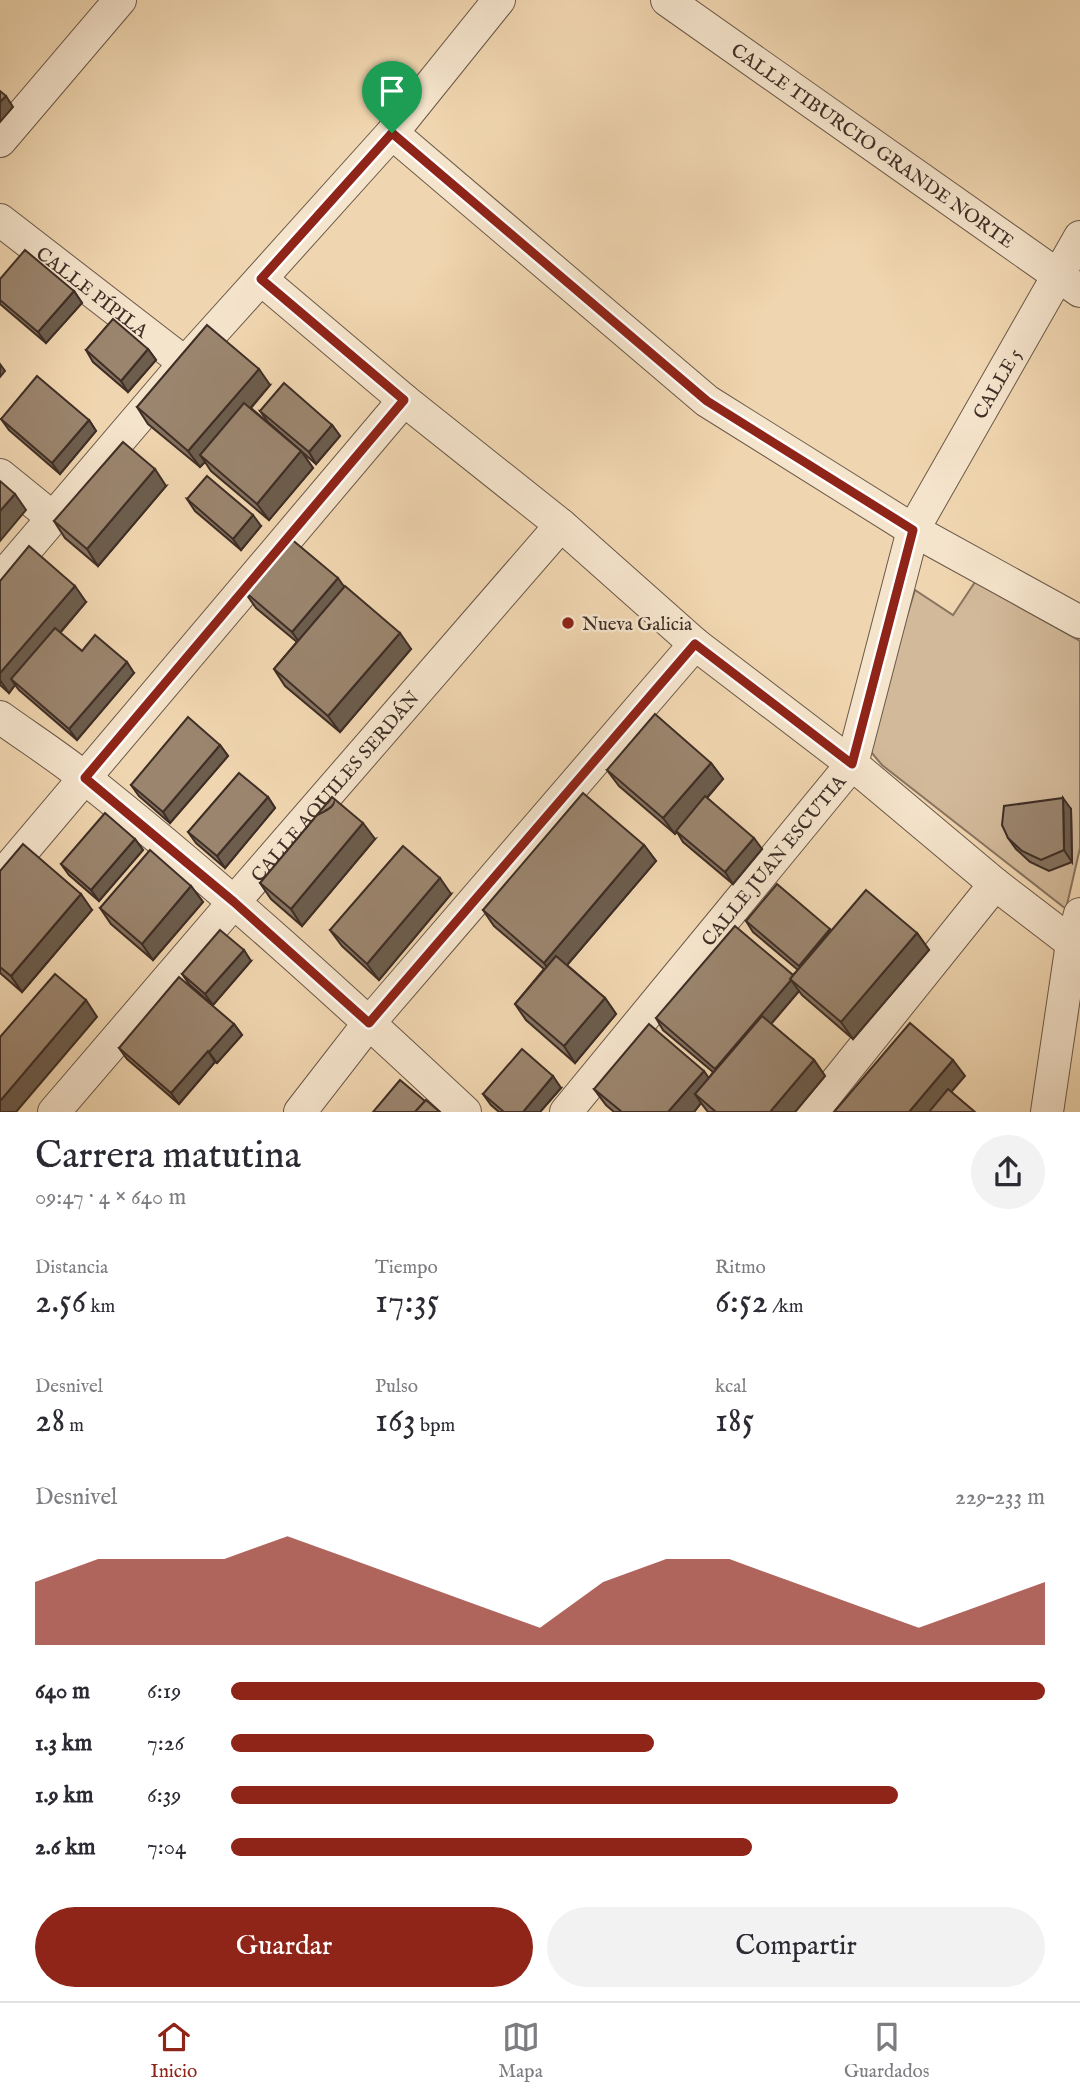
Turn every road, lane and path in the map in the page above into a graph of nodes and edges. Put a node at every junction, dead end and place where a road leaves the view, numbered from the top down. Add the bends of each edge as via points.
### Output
1 (120, 0) edge
2 (499, 0) edge
3 (667, 0) edge
4 (392, 133) junction
5 (0, 141) edge
6 (0, 220) edge
7 (1080, 237) edge
8 (261, 279) junction
9 (1070, 283) edge
10 (185, 363) junction
11 (404, 400) junction
12 (0, 475) edge
13 (53, 518) junction
14 (561, 525) junction
15 (913, 530) junction
16 (0, 580) edge
17 (1080, 622) edge
18 (695, 644) junction
19 (0, 717) edge
20 (852, 764) junction
21 (85, 778) junction
22 (0, 878) edge
23 (995, 884) junction
24 (234, 902) junction
25 (1076, 928) edge
26 (369, 1023) junction
27 (54, 1112) edge
28 (300, 1112) edge
29 (465, 1112) edge
30 (566, 1112) edge
31 (813, 1112) edge
32 (1046, 1112) edge

1 - 5 street
2 - 4 street
3 - 9 street, CALLE TIBURCIO GRANDE NORTE
4 - 8 street
4 - 15 street via 707,401
6 - 10 street, CALLE PÍPILA
7 - 9 street, CALLE 5
8 - 10 street
8 - 11 street
9 - 15 street, CALLE 5
10 - 13 street
11 - 14 street
11 - 21 street
12 - 13 street
13 - 16 street
14 - 18 street
14 - 24 street, CALLE AQUILES SERDÁN
15 - 17 street
15 - 20 street, CALLE JUAN ESCUTIA
18 - 20 street
18 - 26 street
19 - 21 street
20 - 23 street
20 - 30 street, CALLE JUAN ESCUTIA
21 - 22 street
21 - 24 street
23 - 25 street
23 - 31 street
24 - 26 street
24 - 27 street, CALLE AQUILES SERDÁN
25 - 32 street
26 - 28 street
26 - 29 street

